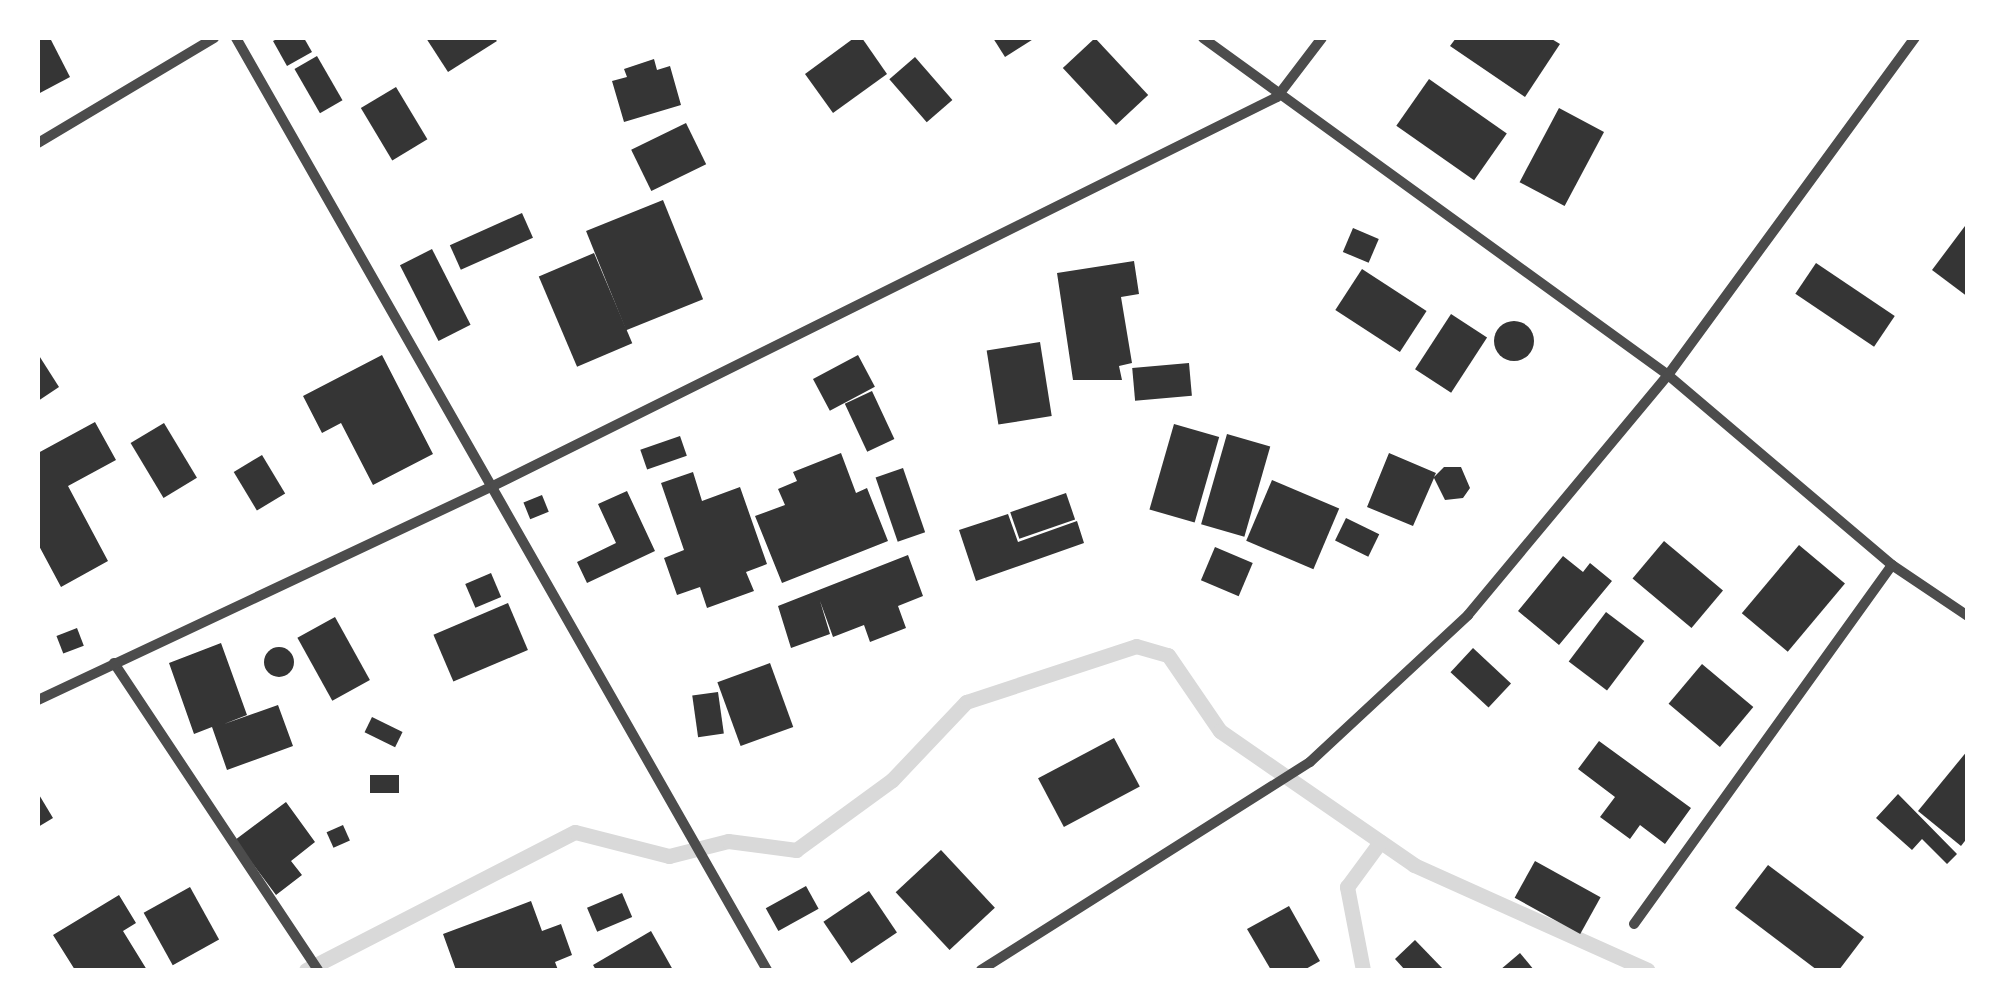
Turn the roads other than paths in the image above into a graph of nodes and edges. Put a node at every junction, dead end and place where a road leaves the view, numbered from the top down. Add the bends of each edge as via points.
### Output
1 (214, 38) edge
2 (236, 38) edge
3 (1203, 38) edge
4 (1322, 38) edge
5 (1915, 38) edge
6 (1277, 96) junction
7 (38, 144) edge
8 (1668, 376) junction
9 (496, 484) junction
10 (1892, 565) junction
11 (1968, 616) edge
12 (114, 664) junction
13 (38, 700) edge
14 (1634, 924) dead end
15 (318, 970) edge
16 (767, 970) edge
17 (982, 970) edge

1 - 7 street
2 - 9 street
3 - 6 street
4 - 6 street
5 - 8 street
6 - 8 street
6 - 9 street
8 - 10 street
8 - 17 street via 1468,614 1310,762
9 - 12 street
9 - 16 street
10 - 11 street
10 - 14 street
12 - 13 street
12 - 15 street

